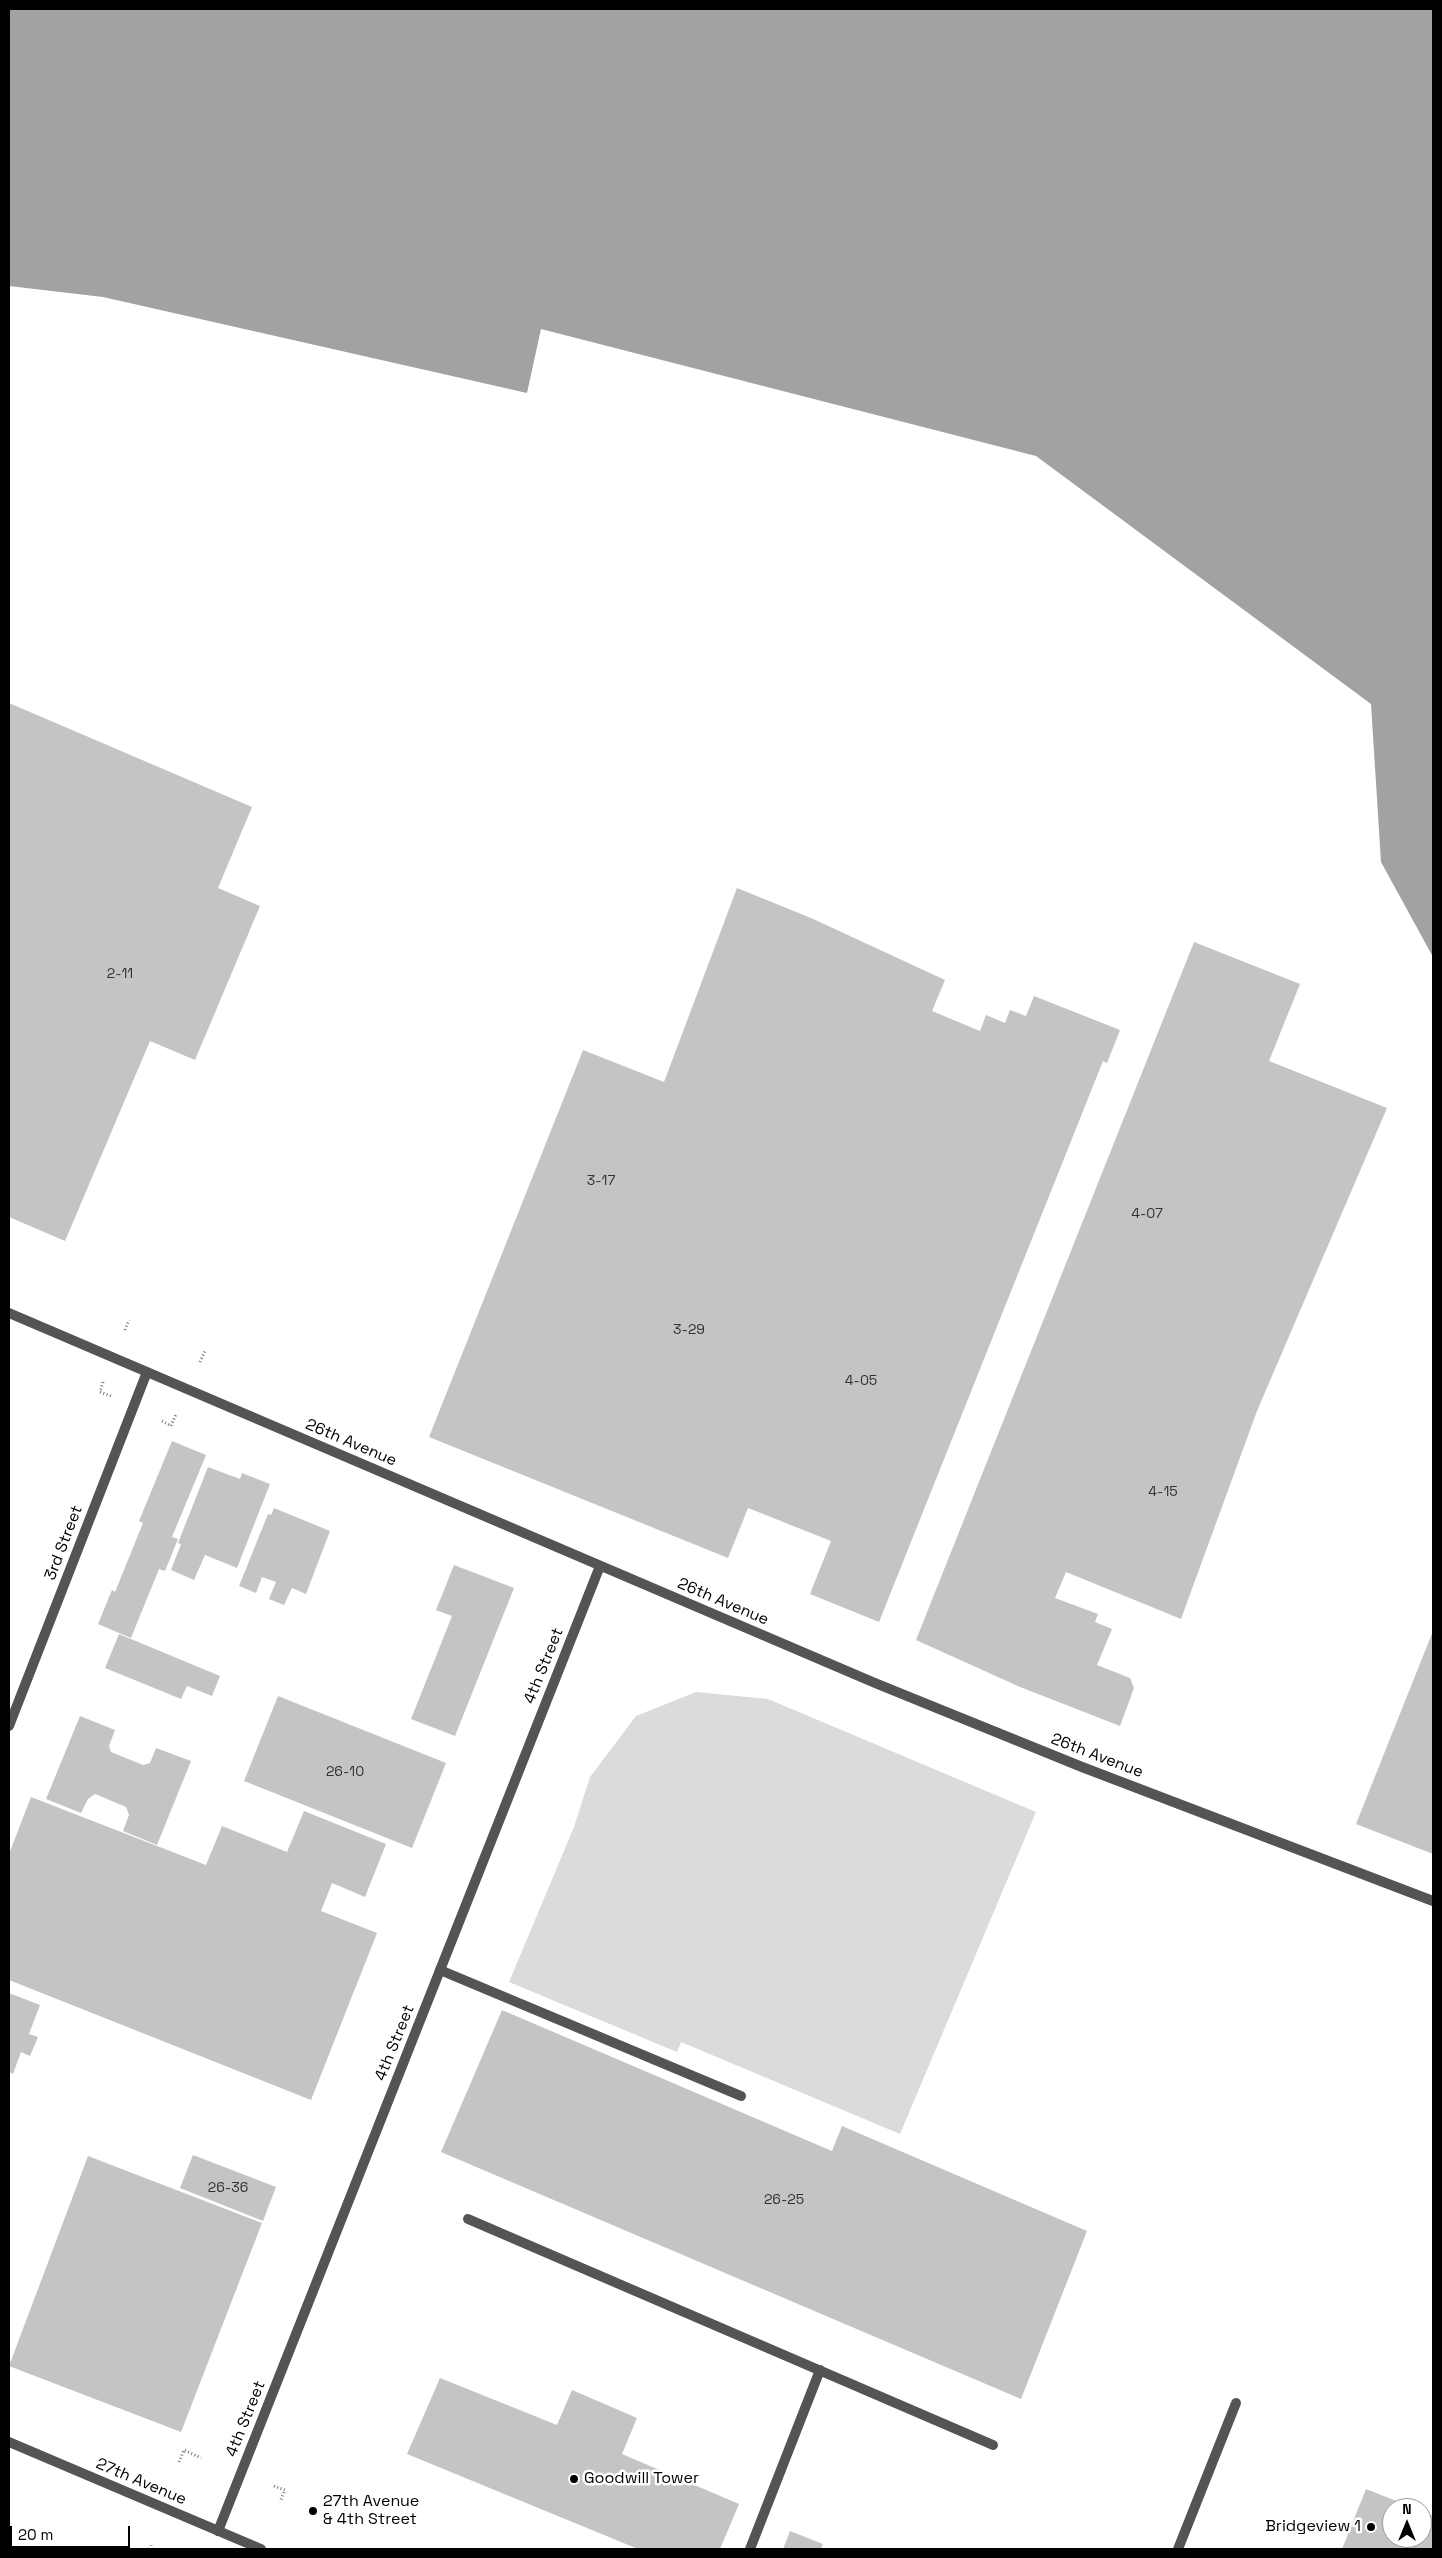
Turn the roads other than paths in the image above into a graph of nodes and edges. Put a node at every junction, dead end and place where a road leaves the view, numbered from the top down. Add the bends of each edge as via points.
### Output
1 (9, 1314) edge
2 (147, 1372) junction
3 (600, 1566) junction
4 (9, 1726) edge
5 (1433, 1901) edge
6 (440, 1970) junction
7 (741, 2096) dead end
8 (468, 2219) dead end
9 (820, 2370) junction
10 (1236, 2403) dead end
11 (9, 2442) edge
12 (993, 2445) dead end
13 (218, 2531) junction
14 (261, 2549) edge
15 (750, 2549) edge
16 (1178, 2549) edge

1 - 2 street, 26th Avenue
2 - 3 street, 26th Avenue
2 - 4 street, 3rd Street
3 - 5 street, 26th Avenue via 1082,1767
3 - 6 street, 4th Street
6 - 7 street
6 - 13 street, 4th Street
8 - 9 street
9 - 12 street
9 - 15 street
10 - 16 street
11 - 13 street, 27th Avenue
13 - 14 street, 27th Avenue

